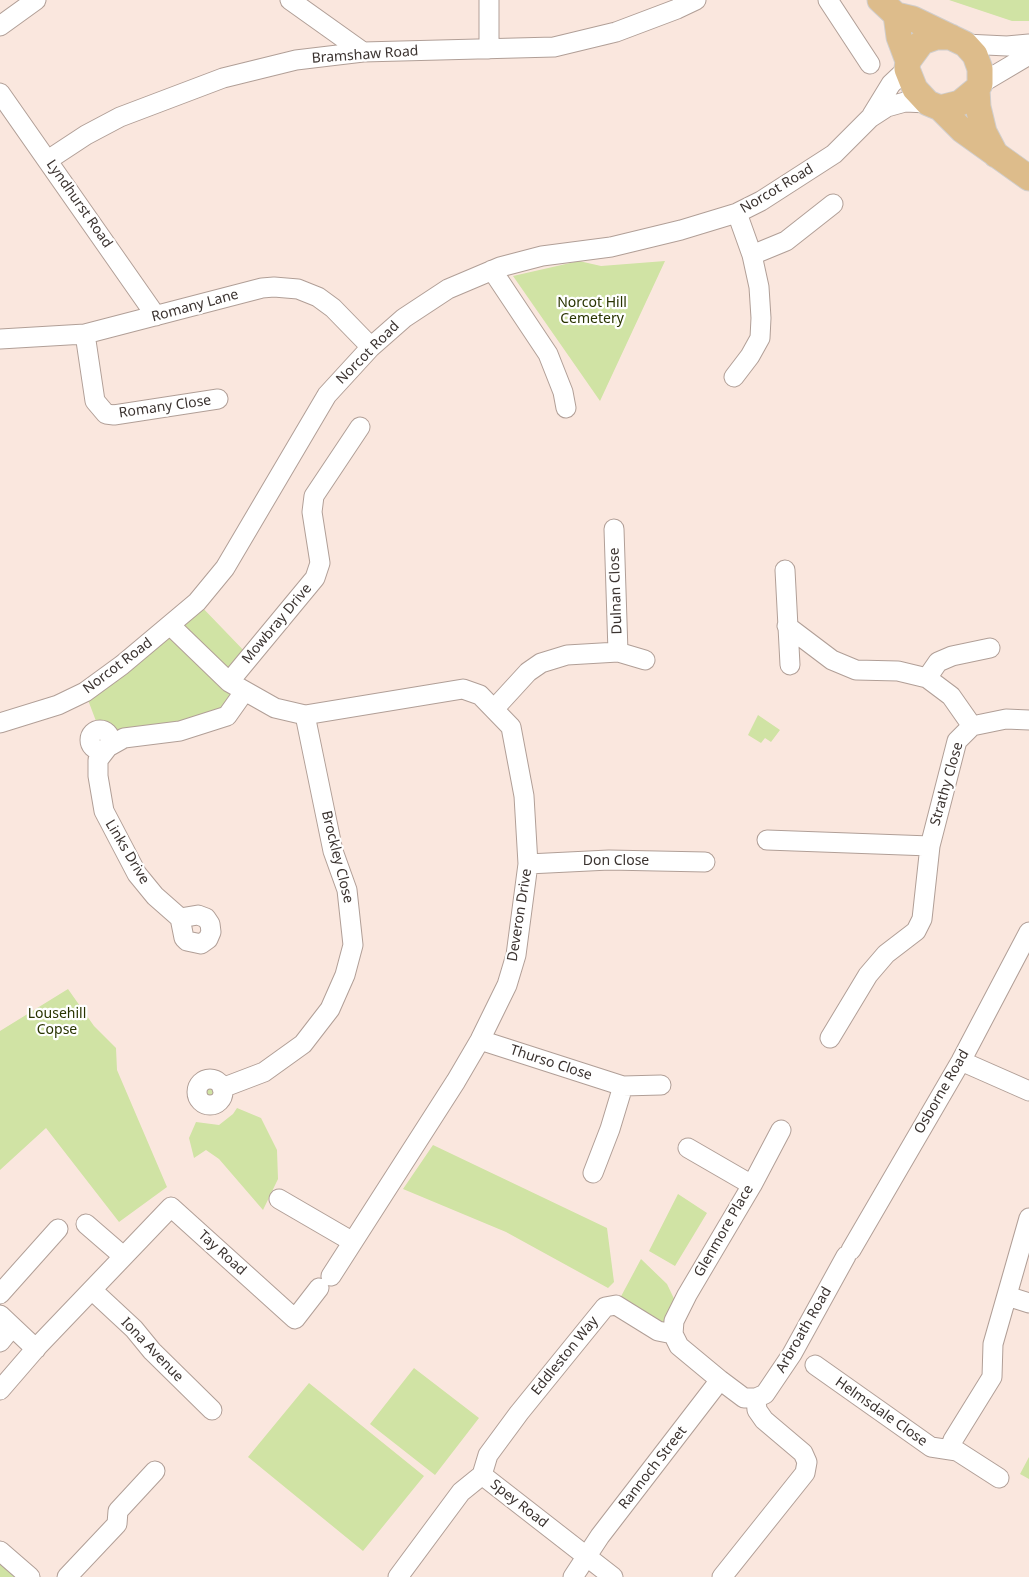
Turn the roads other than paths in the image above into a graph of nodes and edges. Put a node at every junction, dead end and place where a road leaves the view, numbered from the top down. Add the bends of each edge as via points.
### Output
1 (36, 0) edge
2 (290, 0) edge
3 (489, 0) edge
4 (696, 0) edge
5 (828, 0) edge
6 (888, 7) edge
7 (0, 26) edge
8 (958, 40) junction
9 (1029, 44) edge
10 (489, 49) junction
11 (363, 52) junction
12 (1029, 55) edge
13 (870, 64) dead end
14 (908, 65) junction
15 (978, 86) junction
16 (0, 93) edge
17 (934, 105) junction
18 (870, 118) junction
19 (996, 155) junction
20 (48, 160) junction
21 (1029, 178) edge
22 (833, 204) dead end
23 (737, 213) junction
24 (752, 255) junction
25 (492, 270) junction
26 (156, 316) junction
27 (85, 334) junction
28 (0, 339) edge
29 (371, 347) junction
30 (734, 377) dead end
31 (569, 395) dead end
32 (218, 399) dead end
33 (360, 427) dead end
34 (614, 529) dead end
35 (785, 570) dead end
36 (171, 626) junction
37 (787, 626) junction
38 (990, 648) dead end
39 (618, 652) junction
40 (645, 660) dead end
41 (790, 665) dead end
42 (927, 678) junction
43 (237, 687) junction
44 (495, 708) junction
45 (312, 714) junction
46 (1029, 720) edge
47 (0, 723) edge
48 (972, 726) junction
49 (767, 840) dead end
50 (930, 846) junction
51 (705, 862) dead end
52 (528, 864) junction
53 (180, 918) dead end
54 (1029, 932) edge
55 (830, 1038) dead end
56 (480, 1040) junction
57 (961, 1061) junction
58 (661, 1085) dead end
59 (623, 1086) junction
60 (222, 1088) dead end
61 (1029, 1092) edge
62 (781, 1130) dead end
63 (688, 1148) dead end
64 (593, 1173) dead end
65 (752, 1185) junction
66 (280, 1200) dead end
67 (1029, 1218) edge
68 (86, 1224) dead end
69 (58, 1229) dead end
70 (353, 1242) junction
71 (848, 1253) joint
72 (124, 1256) junction
73 (325, 1282) joint
74 (92, 1290) junction
75 (0, 1294) edge
76 (1007, 1296) junction
77 (1029, 1304) edge
78 (6, 1321) edge
79 (673, 1334) junction
80 (0, 1342) edge
81 (36, 1349) junction
82 (815, 1365) dead end
83 (720, 1380) junction
84 (0, 1390) edge
85 (756, 1398) junction
86 (212, 1410) dead end
87 (950, 1448) junction
88 (155, 1470) dead end
89 (482, 1475) junction
90 (998, 1478) dead end
91 (0, 1551) edge
92 (586, 1557) junction
93 (30, 1577) edge
94 (67, 1577) edge
95 (398, 1577) edge
96 (573, 1577) edge
97 (613, 1577) edge
98 (722, 1577) edge

1 - 7 street
2 - 11 street
3 - 10 street
4 - 10 street, Bramshaw Road via 616,32 554,47
5 - 13 street
6 - 8 main road
6 - 14 main road
8 - 9 street via 1007,46
8 - 14 main road via 936,36 922,42
8 - 15 main road via 975,55 980,69
10 - 11 street, Bramshaw Road
11 - 20 street, Bramshaw Road via 296,60 223,78 120,118
12 - 15 street
14 - 17 main road via 915,89
14 - 18 street, Norcot Road via 891,84
15 - 17 main road via 960,103
15 - 19 main road via 978,107 984,132
16 - 20 street, Lyndhurst Road
17 - 18 street, Norcot Road via 905,102 887,107
17 - 19 main road
18 - 23 street, Norcot Road via 834,154
19 - 21 main road
20 - 26 street, Lyndhurst Road
22 - 24 street via 786,241
23 - 24 street
23 - 25 street, Norcot Road via 611,247 542,256
24 - 30 street via 759,286 760,338
25 - 29 street, Norcot Road via 448,289 404,318
25 - 31 street via 548,354
26 - 27 street, Romany Lane
26 - 29 street, Romany Lane via 262,288 298,289 318,297 333,308
27 - 28 street, Romany Lane
27 - 32 street, Romany Close via 95,401 106,414
29 - 36 street, Norcot Road via 327,395 225,568 197,602
33 - 43 street, Mowbray Drive via 314,496 312,512 320,563 315,578
34 - 39 street, Dulnan Close
35 - 37 street
36 - 43 street
36 - 47 street, Norcot Road via 85,692 58,705
37 - 41 street
37 - 42 street via 832,660 856,670 898,671
38 - 42 street via 938,662
39 - 40 street, Dulnan Close
39 - 44 street, Dulnan Close via 567,655 541,663 528,672
42 - 48 street via 951,696
43 - 45 street via 275,708
43 - 53 street, Links Drive via 227,716 180,731 124,738 108,747 98,760 104,811 137,874 155,896
44 - 45 street, Deveron Drive via 480,695 463,689
44 - 52 street, Deveron Drive via 512,727 528,822
45 - 60 street, Brockley Close via 333,851 347,890 353,945 345,975 330,1009 303,1044 264,1072
46 - 48 street, Strathy Close via 1006,719
48 - 50 street, Strathy Close via 956,741
49 - 50 street
50 - 55 street, Strathy Close via 922,919 916,931 886,954 868,975
51 - 52 street, Don Close via 609,860
52 - 56 street, Deveron Drive via 516,955 507,984
54 - 57 street, Osborne Road
56 - 59 street, Thurso Close
56 - 70 street, Deveron Drive
57 - 61 street
57 - 71 street, Osborne Road
58 - 59 street, Thurso Close
59 - 64 street
62 - 65 street, Glenmore Place
63 - 65 street
65 - 79 street, Glenmore Place via 687,1295 674,1321
66 - 70 street
67 - 76 street
68 - 72 street
69 - 75 street
70 - 73 street, Deveron Drive
71 - 85 street, Arbroath Road via 792,1354 765,1394
72 - 73 street, Tay Road via 171,1207 294,1319
72 - 74 street, Tay Road
74 - 81 street, Tay Road
74 - 86 street, Iona Avenue
76 - 77 street
76 - 87 street via 994,1344 992,1377
78 - 80 street
78 - 81 street
79 - 83 street via 679,1346
79 - 89 street, Eddleston Way via 658,1331 616,1305 605,1307 488,1455
81 - 84 street, Tay Road
82 - 87 street, Helmsdale Close via 931,1447
83 - 85 street via 744,1398
83 - 92 street, Rannoch Street
85 - 98 street via 757,1410 764,1420 803,1453 807,1462 805,1473
87 - 90 street, Helmsdale Close
88 - 94 street via 118,1511 117,1524
89 - 92 street, Spey Road
89 - 95 street, Spey Road via 461,1492
91 - 93 street
92 - 96 street, Rannoch Street
92 - 97 street, Spey Road

